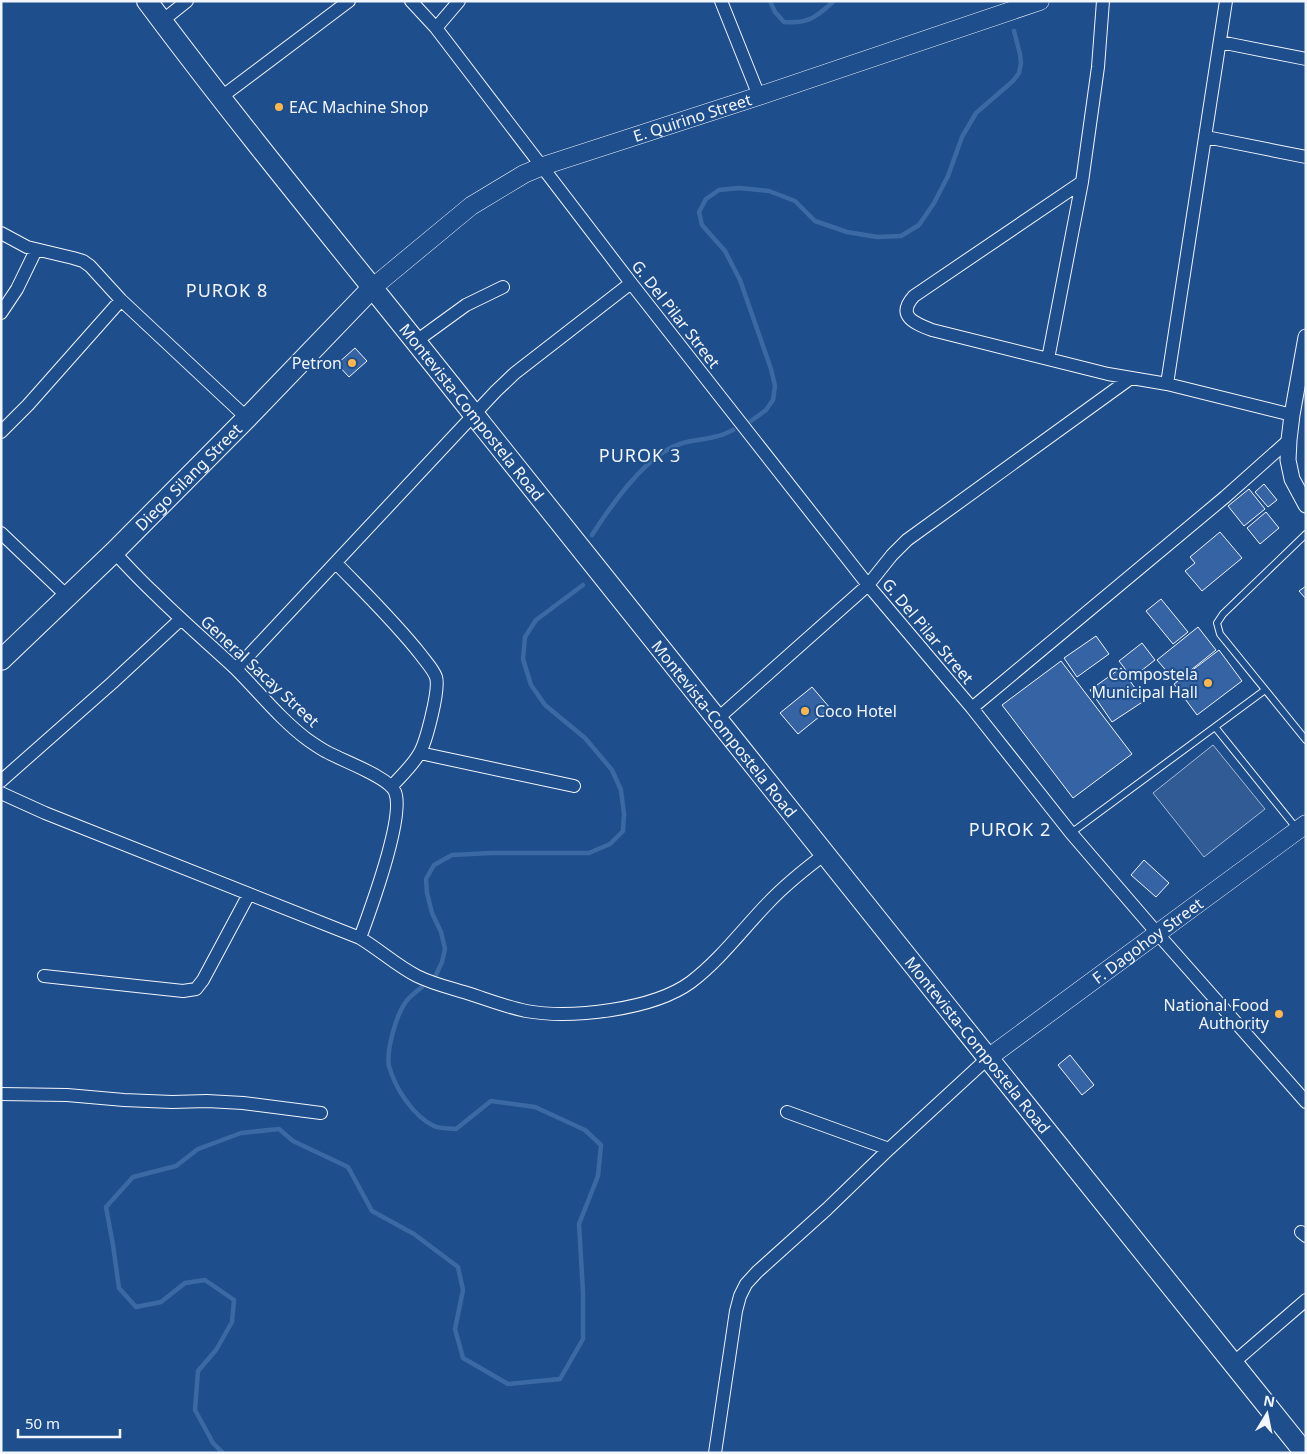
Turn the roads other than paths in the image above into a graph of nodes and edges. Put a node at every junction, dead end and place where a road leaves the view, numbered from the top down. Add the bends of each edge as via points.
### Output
1 (147, 1) edge
2 (187, 1) edge
3 (349, 1) edge
4 (411, 1) edge
5 (459, 1) edge
6 (721, 1) edge
7 (1103, 1) edge
8 (1226, 1) edge
9 (1037, 2) edge
10 (162, 21) junction
11 (436, 28) junction
12 (1220, 42) junction
13 (1306, 59) edge
14 (759, 96) junction
15 (220, 98) junction
16 (1206, 137) junction
17 (1306, 156) edge
18 (543, 166) junction
19 (1082, 182) junction
20 (1, 233) edge
21 (36, 250) junction
22 (631, 283) junction
23 (503, 287) dead end
24 (372, 288) junction
25 (121, 300) junction
26 (1, 314) edge
27 (415, 342) junction
28 (1305, 342) edge
29 (1048, 359) junction
30 (1131, 378) junction
31 (1166, 384) junction
32 (475, 415) junction
33 (1292, 415) junction
34 (247, 418) junction
35 (1, 432) edge
36 (1289, 440) junction
37 (1306, 505) edge
38 (1, 533) edge
39 (1306, 534) edge
40 (114, 552) junction
41 (336, 563) junction
42 (868, 584) junction
43 (67, 596) junction
44 (181, 619) junction
45 (1, 660) edge
46 (236, 669) junction
47 (1265, 690) junction
48 (972, 708) junction
49 (716, 720) junction
50 (1215, 727) junction
51 (1306, 740) edge
52 (420, 753) junction
53 (1, 781) edge
54 (392, 786) junction
55 (574, 786) dead end
56 (1, 793) edge
57 (1302, 827) edge
58 (1072, 833) junction
59 (825, 854) junction
60 (249, 894) junction
61 (1157, 933) junction
62 (360, 938) junction
63 (44, 976) dead end
64 (988, 1058) junction
65 (1, 1094) edge
66 (1306, 1102) edge
67 (787, 1112) dead end
68 (321, 1113) dead end
69 (889, 1149) junction
70 (1306, 1300) edge
71 (1233, 1363) junction
72 (714, 1453) edge
73 (1305, 1453) edge

1 - 10 main road, Montevista-Compostela Road
2 - 10 street
3 - 15 street
4 - 11 street, G. Del Pilar Street
5 - 11 street
6 - 14 street
7 - 19 street via 1098,67
8 - 12 street
9 - 14 main road, E. Quirino Street
10 - 15 main road, Montevista-Compostela Road
11 - 18 street, G. Del Pilar Street
12 - 13 street
12 - 16 street
14 - 18 main road, E. Quirino Street
15 - 24 main road, Montevista-Compostela Road
16 - 17 street
16 - 31 street
18 - 22 street, G. Del Pilar Street
18 - 24 main road, E. Quirino Street via 471,206
19 - 29 street
19 - 29 street via 914,296 906,306 913,321 932,330
20 - 21 street
21 - 25 street via 83,261
21 - 26 street
22 - 32 street via 515,373
22 - 42 street, G. Del Pilar Street
23 - 27 street via 466,305
24 - 27 main road, Montevista-Compostela Road
24 - 34 main road, Diego Silang Street
25 - 34 street
25 - 35 street
27 - 32 main road, Montevista-Compostela Road
28 - 33 street
29 - 30 street
30 - 31 street
30 - 42 street via 907,540
31 - 33 street
32 - 41 street
32 - 49 main road, Montevista-Compostela Road
33 - 36 street
34 - 40 main road, Diego Silang Street
36 - 37 street via 1288,460 1292,479
36 - 48 street
38 - 43 street
39 - 47 lane via 1222,614 1217,623 1220,634
40 - 43 main road, Diego Silang Street
40 - 44 street, General Sacay Street
41 - 46 street
41 - 52 street via 387,615 436,677 437,691
42 - 48 street, G. Del Pilar Street
42 - 49 street
43 - 45 main road, Diego Silang Street
44 - 46 street, General Sacay Street
44 - 53 street
46 - 54 street, General Sacay Street via 307,739
47 - 50 lane
47 - 51 lane
48 - 58 street, G. Del Pilar Street
49 - 59 main road, Montevista-Compostela Road
50 - 57 lane
50 - 58 lane
52 - 54 street
52 - 55 street
54 - 62 street via 398,803 396,819 383,871
56 - 60 street
57 - 61 main road, F. Dagohoy Street
58 - 61 street, G. Del Pilar Street
59 - 62 street via 789,882 690,983 654,1000 604,1011 555,1014 503,1004 418,976
59 - 64 main road, Montevista-Compostela Road
60 - 62 street
60 - 63 street via 196,989 183,991
61 - 64 main road, F. Dagohoy Street
61 - 66 street, G. Del Pilar Street
64 - 69 street
64 - 71 main road, Montevista-Compostela Road
65 - 68 street via 234,1102
67 - 69 street
69 - 72 street via 746,1284 736,1311
70 - 71 street
71 - 73 main road, Montevista-Compostela Road

